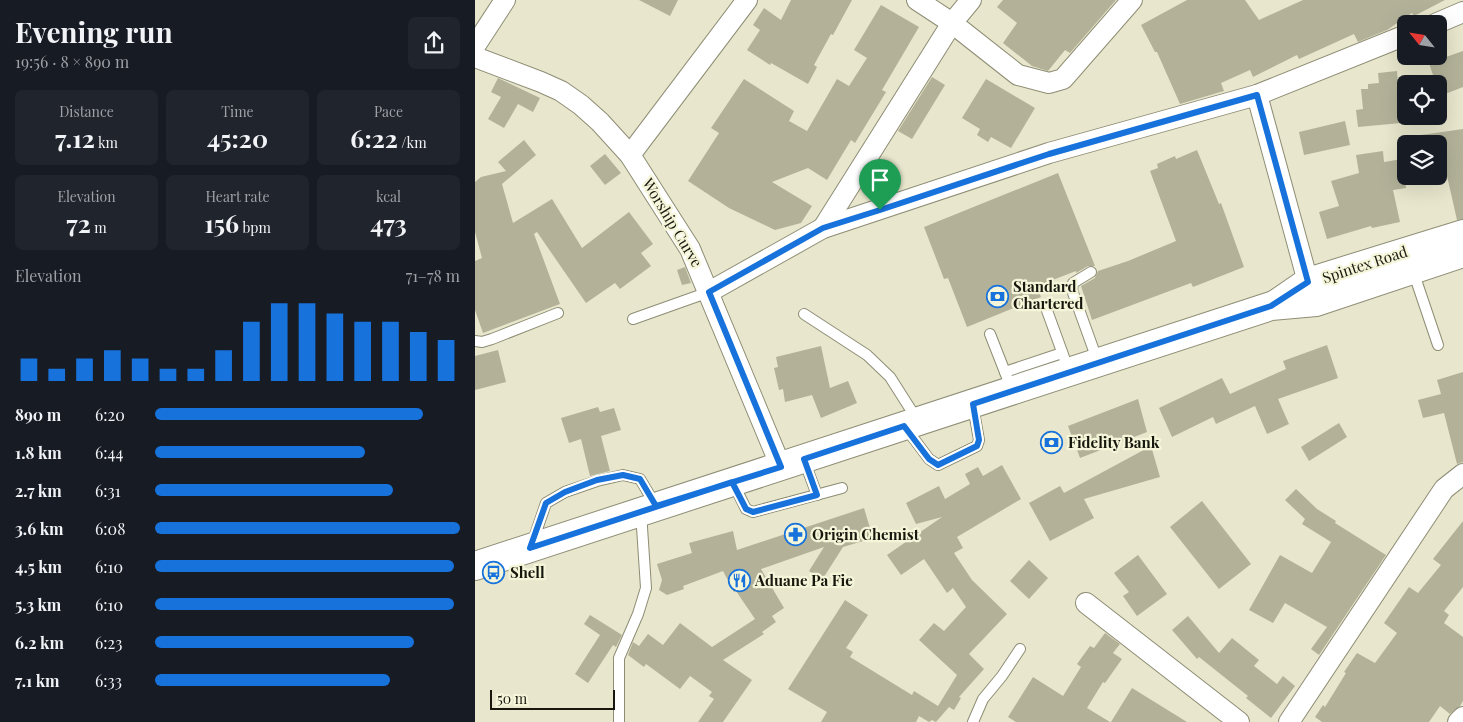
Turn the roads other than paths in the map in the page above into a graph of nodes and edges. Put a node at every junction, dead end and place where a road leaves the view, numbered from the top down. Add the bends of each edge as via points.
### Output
1 (505, 0) edge
2 (747, 0) edge
3 (917, 0) edge
4 (971, 0) edge
5 (1131, 0) edge
6 (1463, 12) edge
7 (1447, 19) edge
8 (952, 23) junction
9 (1397, 39) edge
10 (475, 46) edge
11 (475, 57) edge
12 (1257, 95) junction
13 (631, 155) junction
14 (823, 228) junction
15 (1463, 234) edge
16 (1463, 253) edge
17 (1412, 270) junction
18 (1091, 272) dead end
19 (1308, 282) junction
20 (709, 292) junction
21 (1045, 305) dead end
22 (1271, 306) junction
23 (558, 313) dead end
24 (803, 314) dead end
25 (633, 319) dead end
26 (989, 334) dead end
27 (475, 341) edge
28 (1438, 345) dead end
29 (1066, 362) junction
30 (1099, 363) junction
31 (1009, 382) junction
32 (973, 404) junction
33 (911, 424) junction
34 (793, 463) junction
35 (1463, 474) edge
36 (732, 482) junction
37 (842, 488) dead end
38 (817, 495) junction
39 (648, 509) junction
40 (530, 548) junction
41 (475, 566) edge
42 (1086, 603) dead end
43 (1020, 649) dead end
44 (1212, 714) edge
45 (1463, 717) edge
46 (619, 722) edge
47 (973, 722) edge
48 (1239, 722) edge
49 (1289, 722) edge
50 (1458, 722) edge

1 - 10 street
2 - 13 street
3 - 8 street
4 - 8 street
5 - 8 street via 1063,79 1049,83 1018,75
6 - 7 street
8 - 14 street
9 - 12 street
11 - 13 street, Worship Curve via 561,91 600,122
12 - 14 street via 1049,154
12 - 19 street
13 - 20 street, Worship Curve via 690,248
14 - 20 street
15 - 19 main road, Spintex Road
16 - 17 main road, Spintex Road
17 - 22 main road, Spintex Road via 1316,302
17 - 28 lane
18 - 30 lane via 1073,283 1072,290
19 - 22 main road, Spintex Road
20 - 25 lane
20 - 34 street, Worship Curve
21 - 29 lane
22 - 30 main road, Spintex Road
23 - 27 lane via 492,339
24 - 33 lane via 867,355 890,377
26 - 31 lane
29 - 30 main road, Spintex Road
29 - 31 main road, Spintex Road
31 - 32 main road, Spintex Road
32 - 33 main road, Spintex Road
32 - 33 lane via 979,440 977,446 938,465 929,459
33 - 34 main road, Spintex Road
34 - 36 main road, Spintex Road
34 - 38 lane
35 - 49 street via 1444,489
36 - 38 lane via 746,509 753,512
36 - 39 main road, Spintex Road
37 - 38 lane
39 - 40 main road, Spintex Road
39 - 40 lane via 640,479 623,475 597,480 546,503
39 - 46 lane via 646,588 619,658
40 - 41 main road, Spintex Road
42 - 44 street
43 - 47 lane via 983,700
44 - 48 street
45 - 50 street

